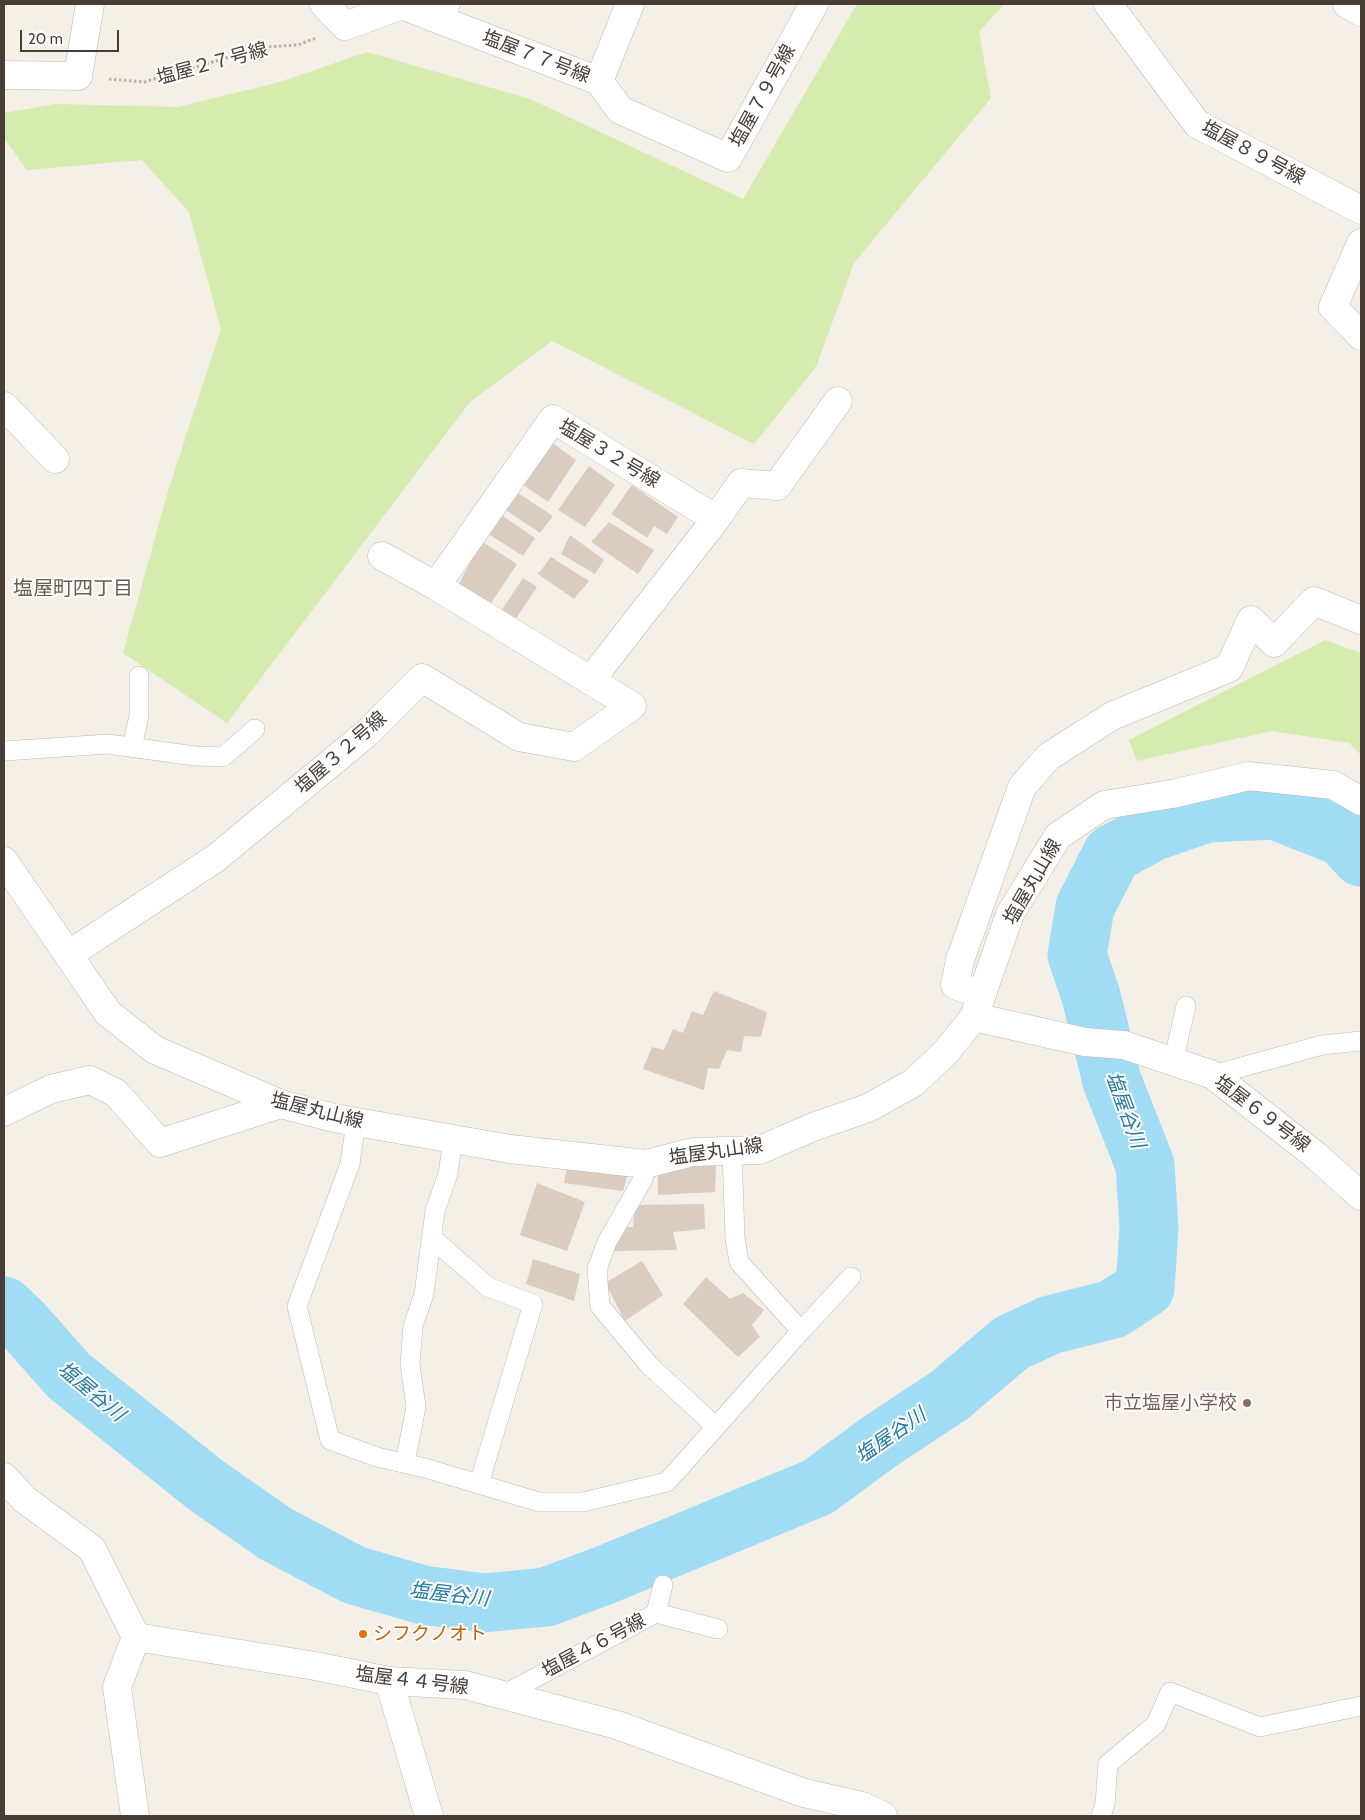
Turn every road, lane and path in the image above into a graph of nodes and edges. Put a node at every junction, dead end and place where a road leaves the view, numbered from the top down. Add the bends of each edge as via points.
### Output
1 (90, 4) edge
2 (324, 4) edge
3 (630, 4) edge
4 (814, 4) edge
5 (1108, 4) edge
6 (1346, 4) edge
7 (443, 12) edge
8 (1361, 12) edge
9 (345, 26) junction
10 (4, 75) edge
11 (78, 76) junction
12 (599, 81) junction
13 (1361, 210) edge
14 (1361, 243) edge
15 (1361, 336) edge
16 (838, 401) dead end
17 (4, 406) edge
18 (55, 459) dead end
19 (716, 519) junction
20 (382, 556) dead end
21 (436, 586) junction
22 (1361, 620) edge
23 (139, 676) dead end
24 (590, 680) junction
25 (254, 729) dead end
26 (132, 747) junction
27 (4, 751) edge
28 (1361, 801) edge
29 (4, 862) edge
30 (68, 956) junction
31 (978, 1006) junction
32 (1186, 1006) dead end
33 (1361, 1041) edge
34 (1173, 1062) junction
35 (1213, 1075) junction
36 (281, 1104) junction
37 (4, 1112) edge
38 (356, 1122) junction
39 (453, 1139) junction
40 (732, 1151) junction
41 (646, 1164) junction
42 (1361, 1196) edge
43 (432, 1238) junction
44 (851, 1277) dead end
45 (801, 1330) junction
46 (715, 1426) junction
47 (406, 1463) junction
48 (4, 1477) edge
49 (479, 1484) junction
50 (663, 1585) dead end
51 (656, 1613) junction
52 (718, 1629) dead end
53 (136, 1637) junction
54 (389, 1681) junction
55 (503, 1695) junction
56 (1361, 1706) edge
57 (135, 1816) edge
58 (428, 1816) edge
59 (883, 1816) edge
60 (1101, 1816) edge

1 - 11 street
2 - 9 street
3 - 12 street, 塩屋７７号線
4 - 12 street, 塩屋７９号線 via 728,158 620,110
5 - 13 street, 塩屋８９号線 via 1197,124
6 - 8 street
7 - 9 street via 402,5
7 - 12 street, 塩屋７７号線
9 - 11 path, 塩屋２７号線 via 298,45 264,47 144,82
10 - 11 street
14 - 15 street via 1333,307
16 - 19 street via 777,486 741,483
17 - 18 street
19 - 21 street, 塩屋３２号線 via 554,419
19 - 24 street
20 - 21 street
21 - 24 street, 塩屋３２号線
22 - 31 street, 塩屋６９号線 via 1314,601 1274,643 1251,620 1229,668 1112,716 1048,757 1022,787 960,960 955,985
23 - 26 lane via 139,716
24 - 30 street, 塩屋３２号線 via 632,706 574,747 519,737 422,678 366,734 216,858
25 - 26 lane via 223,757
26 - 27 lane via 108,744
28 - 31 street, 塩屋丸山線 via 1333,785 1250,776 1104,805 1058,836 1010,914
29 - 30 street, 塩屋丸山線
30 - 36 street, 塩屋丸山線 via 108,1013 155,1050
31 - 34 street, 塩屋６９号線 via 1085,1042 1124,1045
31 - 40 street, 塩屋丸山線 via 946,1052 913,1083 868,1108 760,1150
32 - 34 lane
33 - 35 lane via 1322,1045
34 - 35 street, 塩屋６９号線
35 - 42 street, 塩屋６９号線 via 1315,1155
36 - 37 street via 160,1143 116,1094 90,1080 50,1089
36 - 38 street, 塩屋丸山線
38 - 39 street, 塩屋丸山線
38 - 47 lane via 350,1164 297,1306 330,1440 377,1457
39 - 41 street, 塩屋丸山線 via 510,1149
39 - 43 lane via 448,1174 435,1211
40 - 41 street, 塩屋丸山線 via 693,1152
40 - 45 lane via 739,1262
41 - 46 lane via 643,1179 607,1242 597,1269 600,1306 649,1365
43 - 47 lane via 424,1294 413,1326 410,1364 416,1407
43 - 49 lane via 488,1287 533,1304
44 - 45 lane
45 - 46 lane
46 - 49 lane via 667,1482 629,1492 582,1502 539,1502
47 - 49 lane
48 - 53 street via 24,1499 92,1549
50 - 51 lane
51 - 52 lane, 塩屋４６号線
51 - 55 lane, 塩屋４６号線
53 - 54 street, 塩屋４４号線
53 - 57 street via 118,1687
54 - 55 street, 塩屋４４号線 via 464,1685
54 - 58 street
55 - 59 street, 塩屋４４号線 via 617,1725 804,1792 862,1806
56 - 60 lane via 1260,1727 1170,1692 1156,1724 1108,1764

